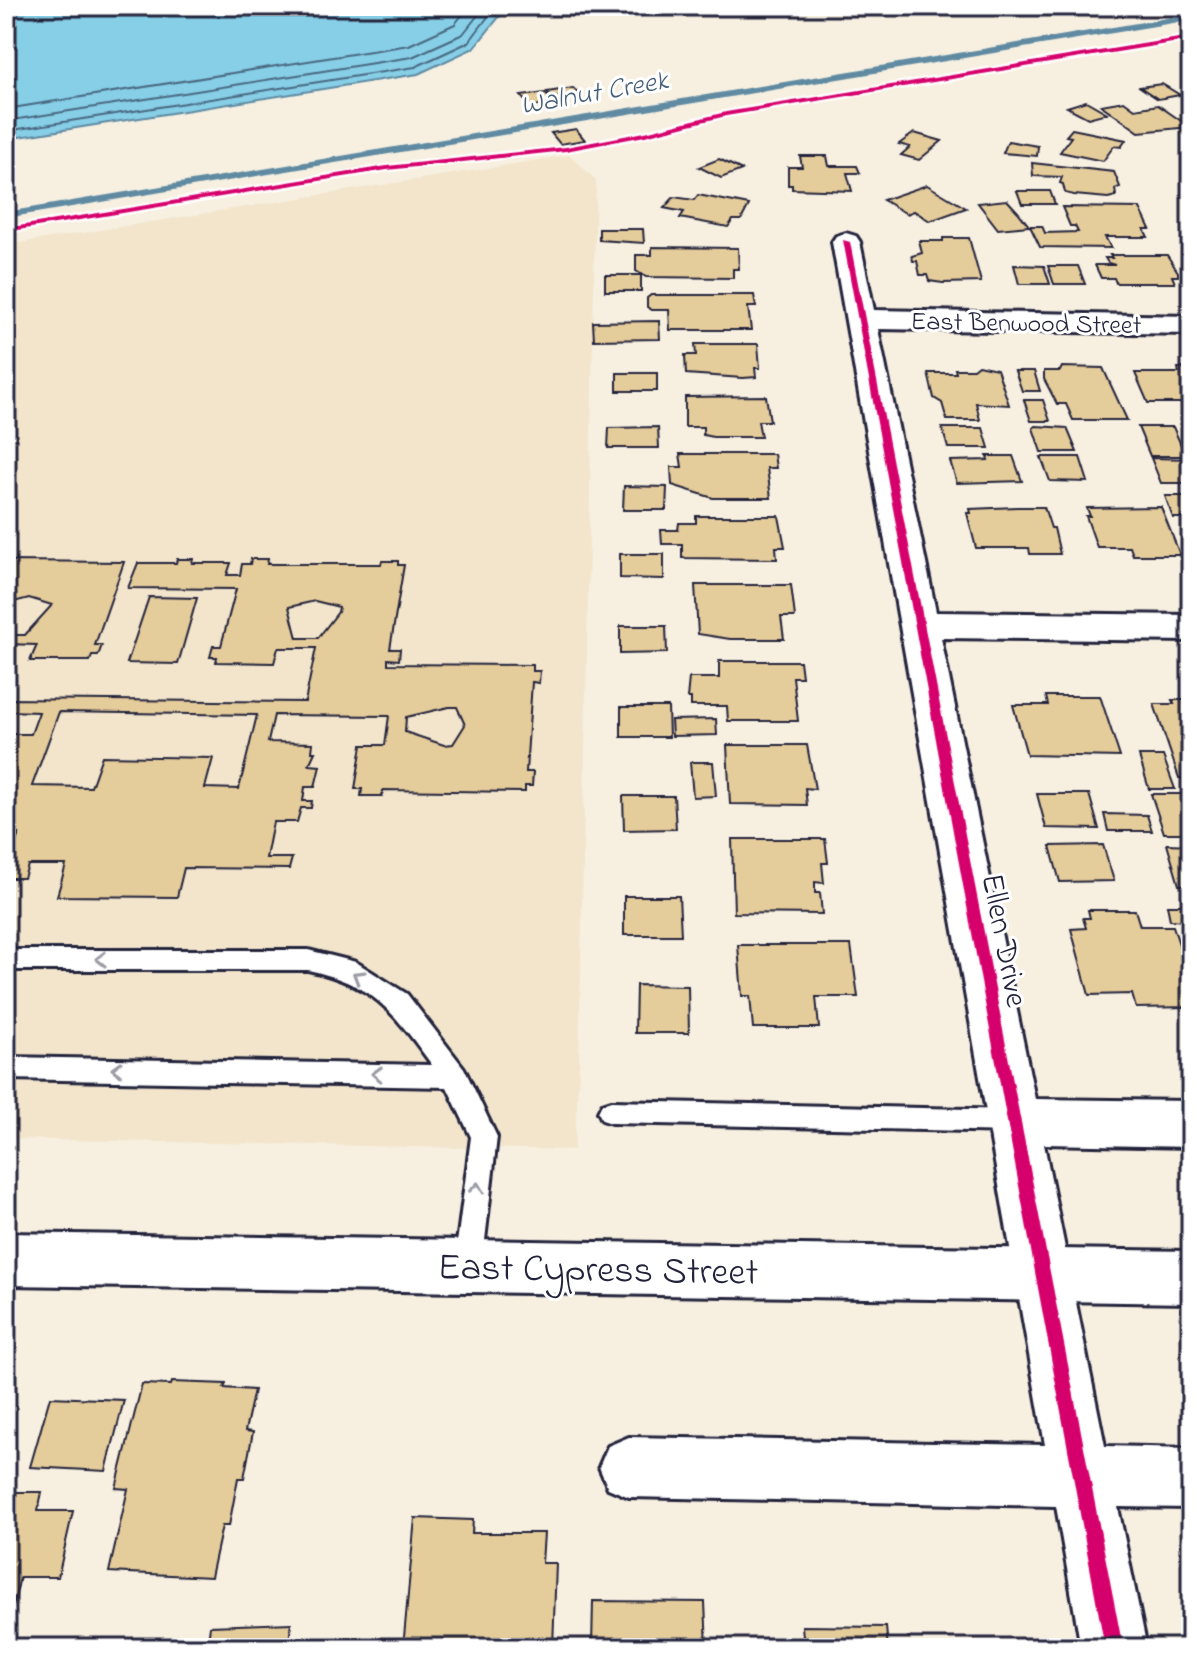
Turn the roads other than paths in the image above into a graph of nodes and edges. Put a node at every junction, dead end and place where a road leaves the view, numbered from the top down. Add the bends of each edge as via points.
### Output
1 (846, 242) dead end
2 (861, 319) junction
3 (1191, 325) edge
4 (919, 625) junction
5 (1191, 628) edge
6 (6, 960) edge
7 (6, 1068) edge
8 (455, 1076) junction
9 (611, 1112) dead end
10 (1014, 1121) junction
11 (1191, 1124) edge
12 (6, 1259) edge
13 (468, 1266) junction
14 (1043, 1274) junction
15 (1191, 1277) edge
16 (629, 1467) dead end
17 (1081, 1477) junction
18 (1191, 1478) edge
19 (1114, 1648) edge

1 - 2 street, Ellen Drive
2 - 3 street, East Benwood Street
2 - 4 street, Ellen Drive
4 - 5 street
4 - 10 street, Ellen Drive
8 -> 6 lane via 398,1001 348,969 308,960
8 -> 7 lane
13 -> 8 lane via 484,1137
9 - 10 lane
10 - 11 street
10 - 14 street, Ellen Drive
12 - 13 street, East Cypress Street
13 - 14 street, East Cypress Street
14 - 15 street, East Cypress Street
14 - 17 street, Ellen Drive
16 - 17 street
17 - 18 street
17 - 19 street, Ellen Drive

